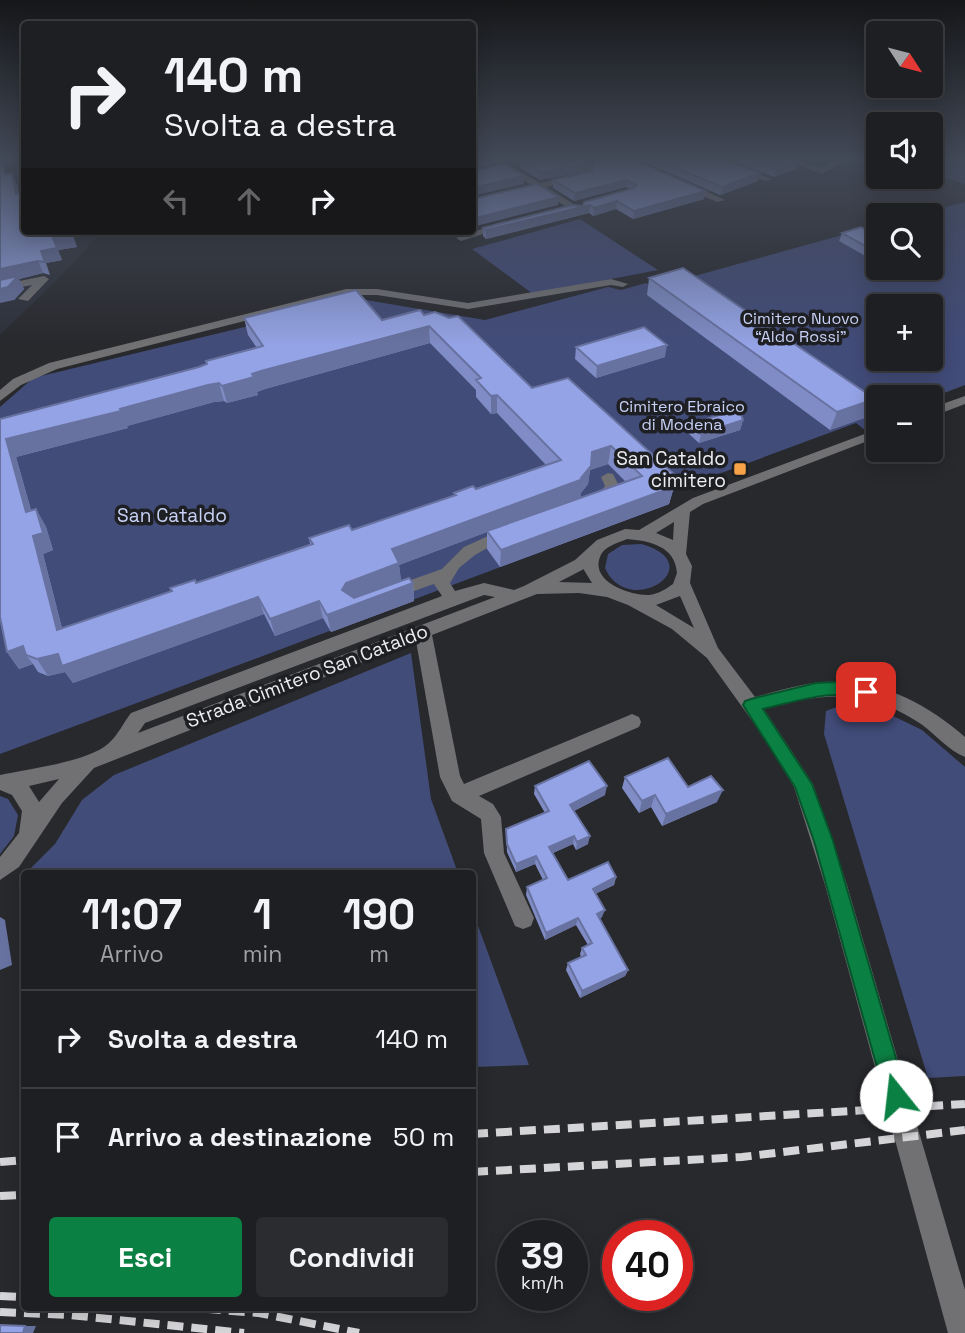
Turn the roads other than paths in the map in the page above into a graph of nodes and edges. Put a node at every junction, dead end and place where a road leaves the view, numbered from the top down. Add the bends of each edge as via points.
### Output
1 (515, 221) edge
2 (476, 233) edge
3 (471, 235) edge
4 (461, 238) dead end
5 (623, 285) dead end
6 (0, 288) edge
7 (24, 299) dead end
8 (0, 397) edge
9 (965, 400) edge
10 (943, 408) edge
11 (866, 438) edge
12 (608, 477) dead end
13 (584, 504) edge
14 (683, 511) junction
15 (520, 528) edge
16 (642, 535) junction
17 (679, 553) junction
18 (591, 555) junction
19 (447, 573) junction
20 (682, 584) junction
21 (607, 591) junction
22 (523, 593) junction
23 (452, 599) junction
24 (634, 601) junction
25 (369, 602) edge
26 (423, 631) junction
27 (713, 653) junction
28 (751, 705) junction
29 (632, 722) dead end
30 (965, 749) edge
31 (115, 750) junction
32 (86, 765) junction
33 (3, 782) edge
34 (459, 795) junction
35 (32, 827) junction
36 (0, 870) edge
37 (523, 918) dead end
38 (963, 1333) edge

1 - 2 street
3 - 4 street
5 - 8 street via 611,282 468,306 384,291 346,292 53,366 17,382
6 - 7 street via 44,279
9 - 10 street
11 - 14 street via 698,501
12 - 13 street via 609,491
14 - 16 street
14 - 17 street
15 - 19 street via 474,545
16 - 17 street via 663,541
16 - 18 street via 610,538
17 - 20 street via 686,569
18 - 21 street via 592,574
18 - 22 street, Strada Cimitero San Cataldo
19 - 23 street via 442,583
19 - 25 street
20 - 24 street via 657,600
20 - 27 street
21 - 22 street, Strada Cimitero San Cataldo via 564,586
21 - 24 street
22 - 23 street via 484,589
22 - 26 street, Strada Cimitero San Cataldo
23 - 31 street via 138,718
24 - 27 street via 685,630
26 - 31 street, Strada Cimitero San Cataldo
26 - 34 street via 450,777
27 - 28 street
28 - 30 street via 816,690 866,692 920,713
28 - 38 street via 803,784 823,841
29 - 34 street
31 - 32 street, Strada Cimitero San Cataldo
32 - 33 street, Strada Cimitero San Cataldo
32 - 35 street, Strada Cimitero San Cataldo
33 - 35 street via 29,798
34 - 37 street via 491,817 494,853
35 - 36 street, Strada Cimitero San Cataldo via 25,844

